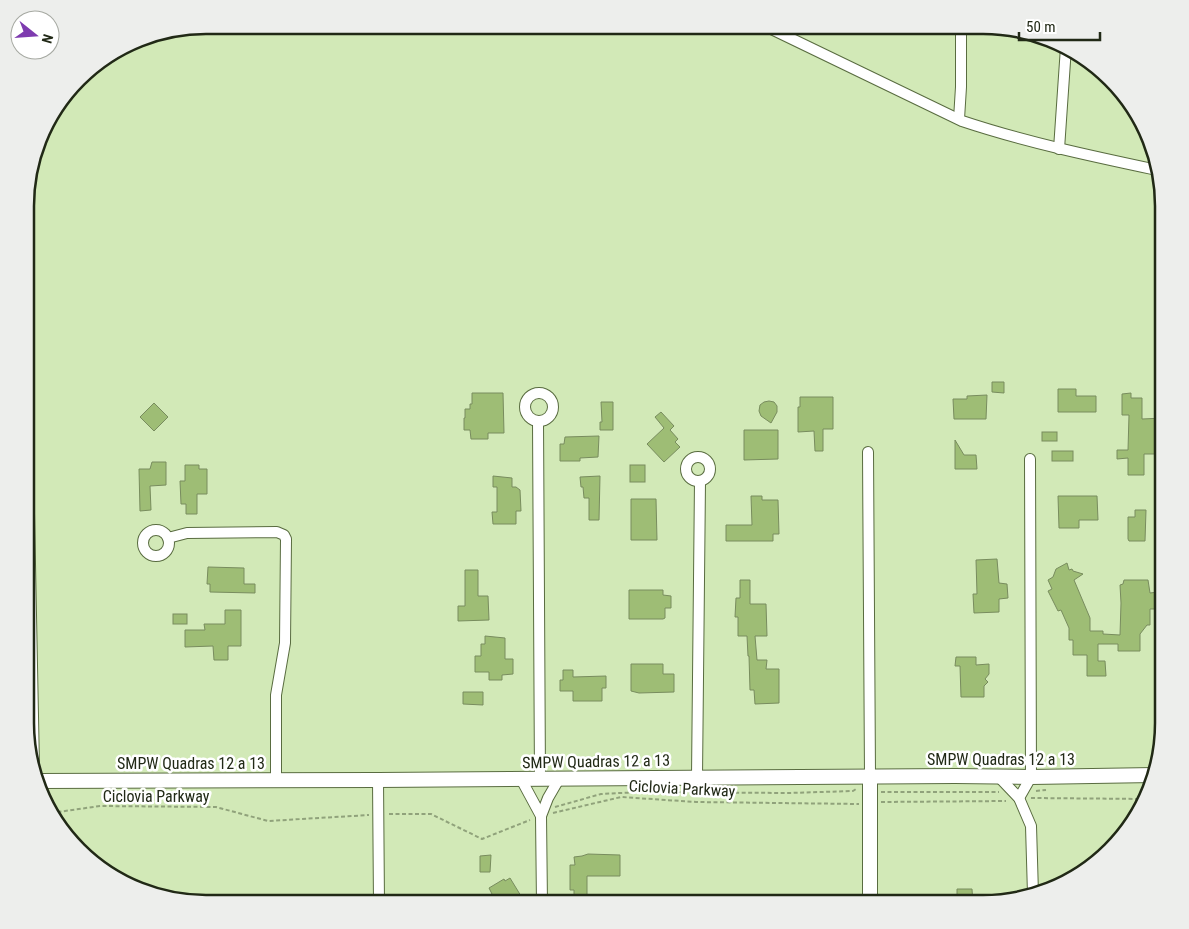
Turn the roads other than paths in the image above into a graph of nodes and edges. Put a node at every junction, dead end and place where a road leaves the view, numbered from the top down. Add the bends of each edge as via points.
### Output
1 (782, 34) edge
2 (961, 34) edge
3 (1065, 56) edge
4 (959, 119) junction
5 (1059, 148) junction
6 (1151, 169) edge
7 (538, 421) dead end
8 (868, 452) dead end
9 (1030, 459) dead end
10 (700, 481) dead end
11 (168, 538) dead end
12 (1147, 775) edge
13 (698, 777) junction
14 (999, 777) junction
15 (1031, 777) junction
16 (540, 779) junction
17 (559, 779) junction
18 (276, 780) junction
19 (378, 780) junction
20 (521, 780) junction
21 (44, 781) edge
22 (870, 782) junction
23 (1019, 794) junction
24 (542, 813) junction
25 (1033, 887) edge
26 (379, 895) edge
27 (542, 895) edge
28 (870, 895) edge

1 - 4 street
2 - 4 street
3 - 5 street
4 - 5 street
5 - 6 street
7 - 16 street
8 - 22 street
9 - 15 street
10 - 13 street
11 - 18 street via 187,533 276,532 286,539 285,643 276,695
12 - 15 street, SMPW Quadras 12 a 13
13 - 17 street, SMPW Quadras 12 a 13
13 - 22 street, SMPW Quadras 12 a 13
14 - 15 street, SMPW Quadras 12 a 13
14 - 22 street, SMPW Quadras 12 a 13
14 - 23 street
15 - 23 street
16 - 17 street, SMPW Quadras 12 a 13
16 - 20 street, SMPW Quadras 12 a 13
17 - 24 street
18 - 19 street, SMPW Quadras 12 a 13
18 - 21 street, SMPW Quadras 12 a 13
19 - 20 street, SMPW Quadras 12 a 13
19 - 26 street
20 - 24 street
22 - 28 street
23 - 25 street via 1032,833
24 - 27 street

